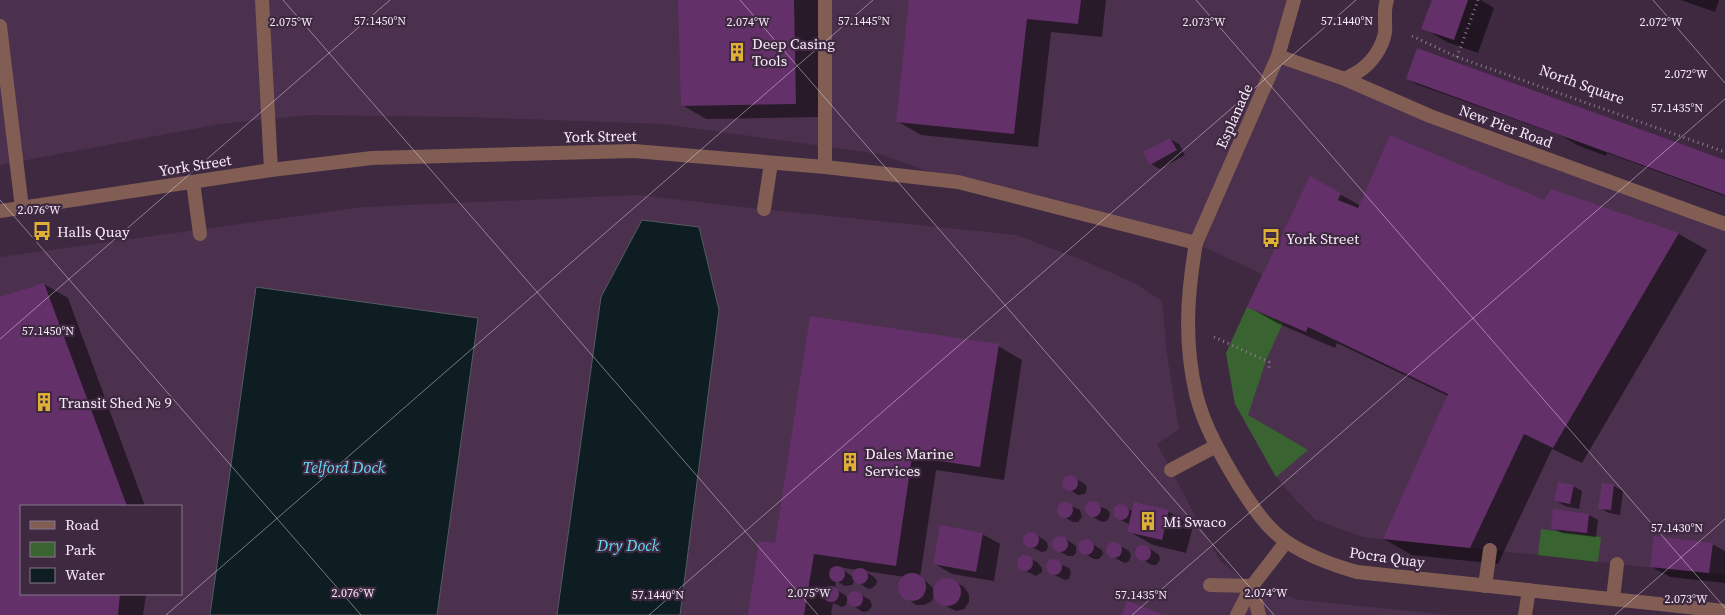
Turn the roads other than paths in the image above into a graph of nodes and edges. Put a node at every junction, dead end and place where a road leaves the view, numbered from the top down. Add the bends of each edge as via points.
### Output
1 (262, 0) edge
2 (826, 0) edge
3 (1294, 0) edge
4 (1386, 4) edge
5 (0, 26) edge
6 (1278, 56) junction
7 (1345, 79) junction
8 (771, 163) junction
9 (825, 167) junction
10 (271, 170) junction
11 (193, 182) junction
12 (22, 208) junction
13 (764, 209) dead end
14 (0, 211) edge
15 (1725, 224) edge
16 (200, 234) dead end
17 (1196, 243) junction
18 (1216, 446) junction
19 (1171, 470) dead end
20 (1286, 542) junction
21 (1490, 550) dead end
22 (1617, 564) dead end
23 (1210, 585) dead end
24 (1252, 586) junction
25 (1485, 586) junction
26 (1529, 590) junction
27 (1613, 599) junction
28 (1725, 611) edge
29 (1237, 615) edge
30 (1259, 615) edge
31 (1525, 615) edge

1 - 10 street
2 - 9 street
3 - 6 street, Esplanade
4 - 7 street via 1385,32 1375,55 1362,70
5 - 12 street
6 - 7 street, New Pier Road
6 - 17 street, Esplanade
7 - 15 street, New Pier Road via 1430,116
8 - 9 street, York Street
8 - 10 street, York Street via 634,151 372,158
8 - 13 street
9 - 17 street, York Street via 958,182
10 - 11 street, York Street
11 - 12 street, York Street
11 - 16 street
12 - 14 street, York Street
17 - 18 street, Pocra Quay via 1189,281 1187,324 1196,395
18 - 19 street
18 - 20 street, Pocra Quay via 1254,509
20 - 24 street
20 - 25 street, Pocra Quay via 1330,564 1357,572
21 - 25 street
22 - 27 street
23 - 24 street
24 - 29 street
24 - 30 street
25 - 26 street, Pocra Quay
26 - 27 street, Pocra Quay
26 - 31 street
27 - 28 street, Pocra Quay

